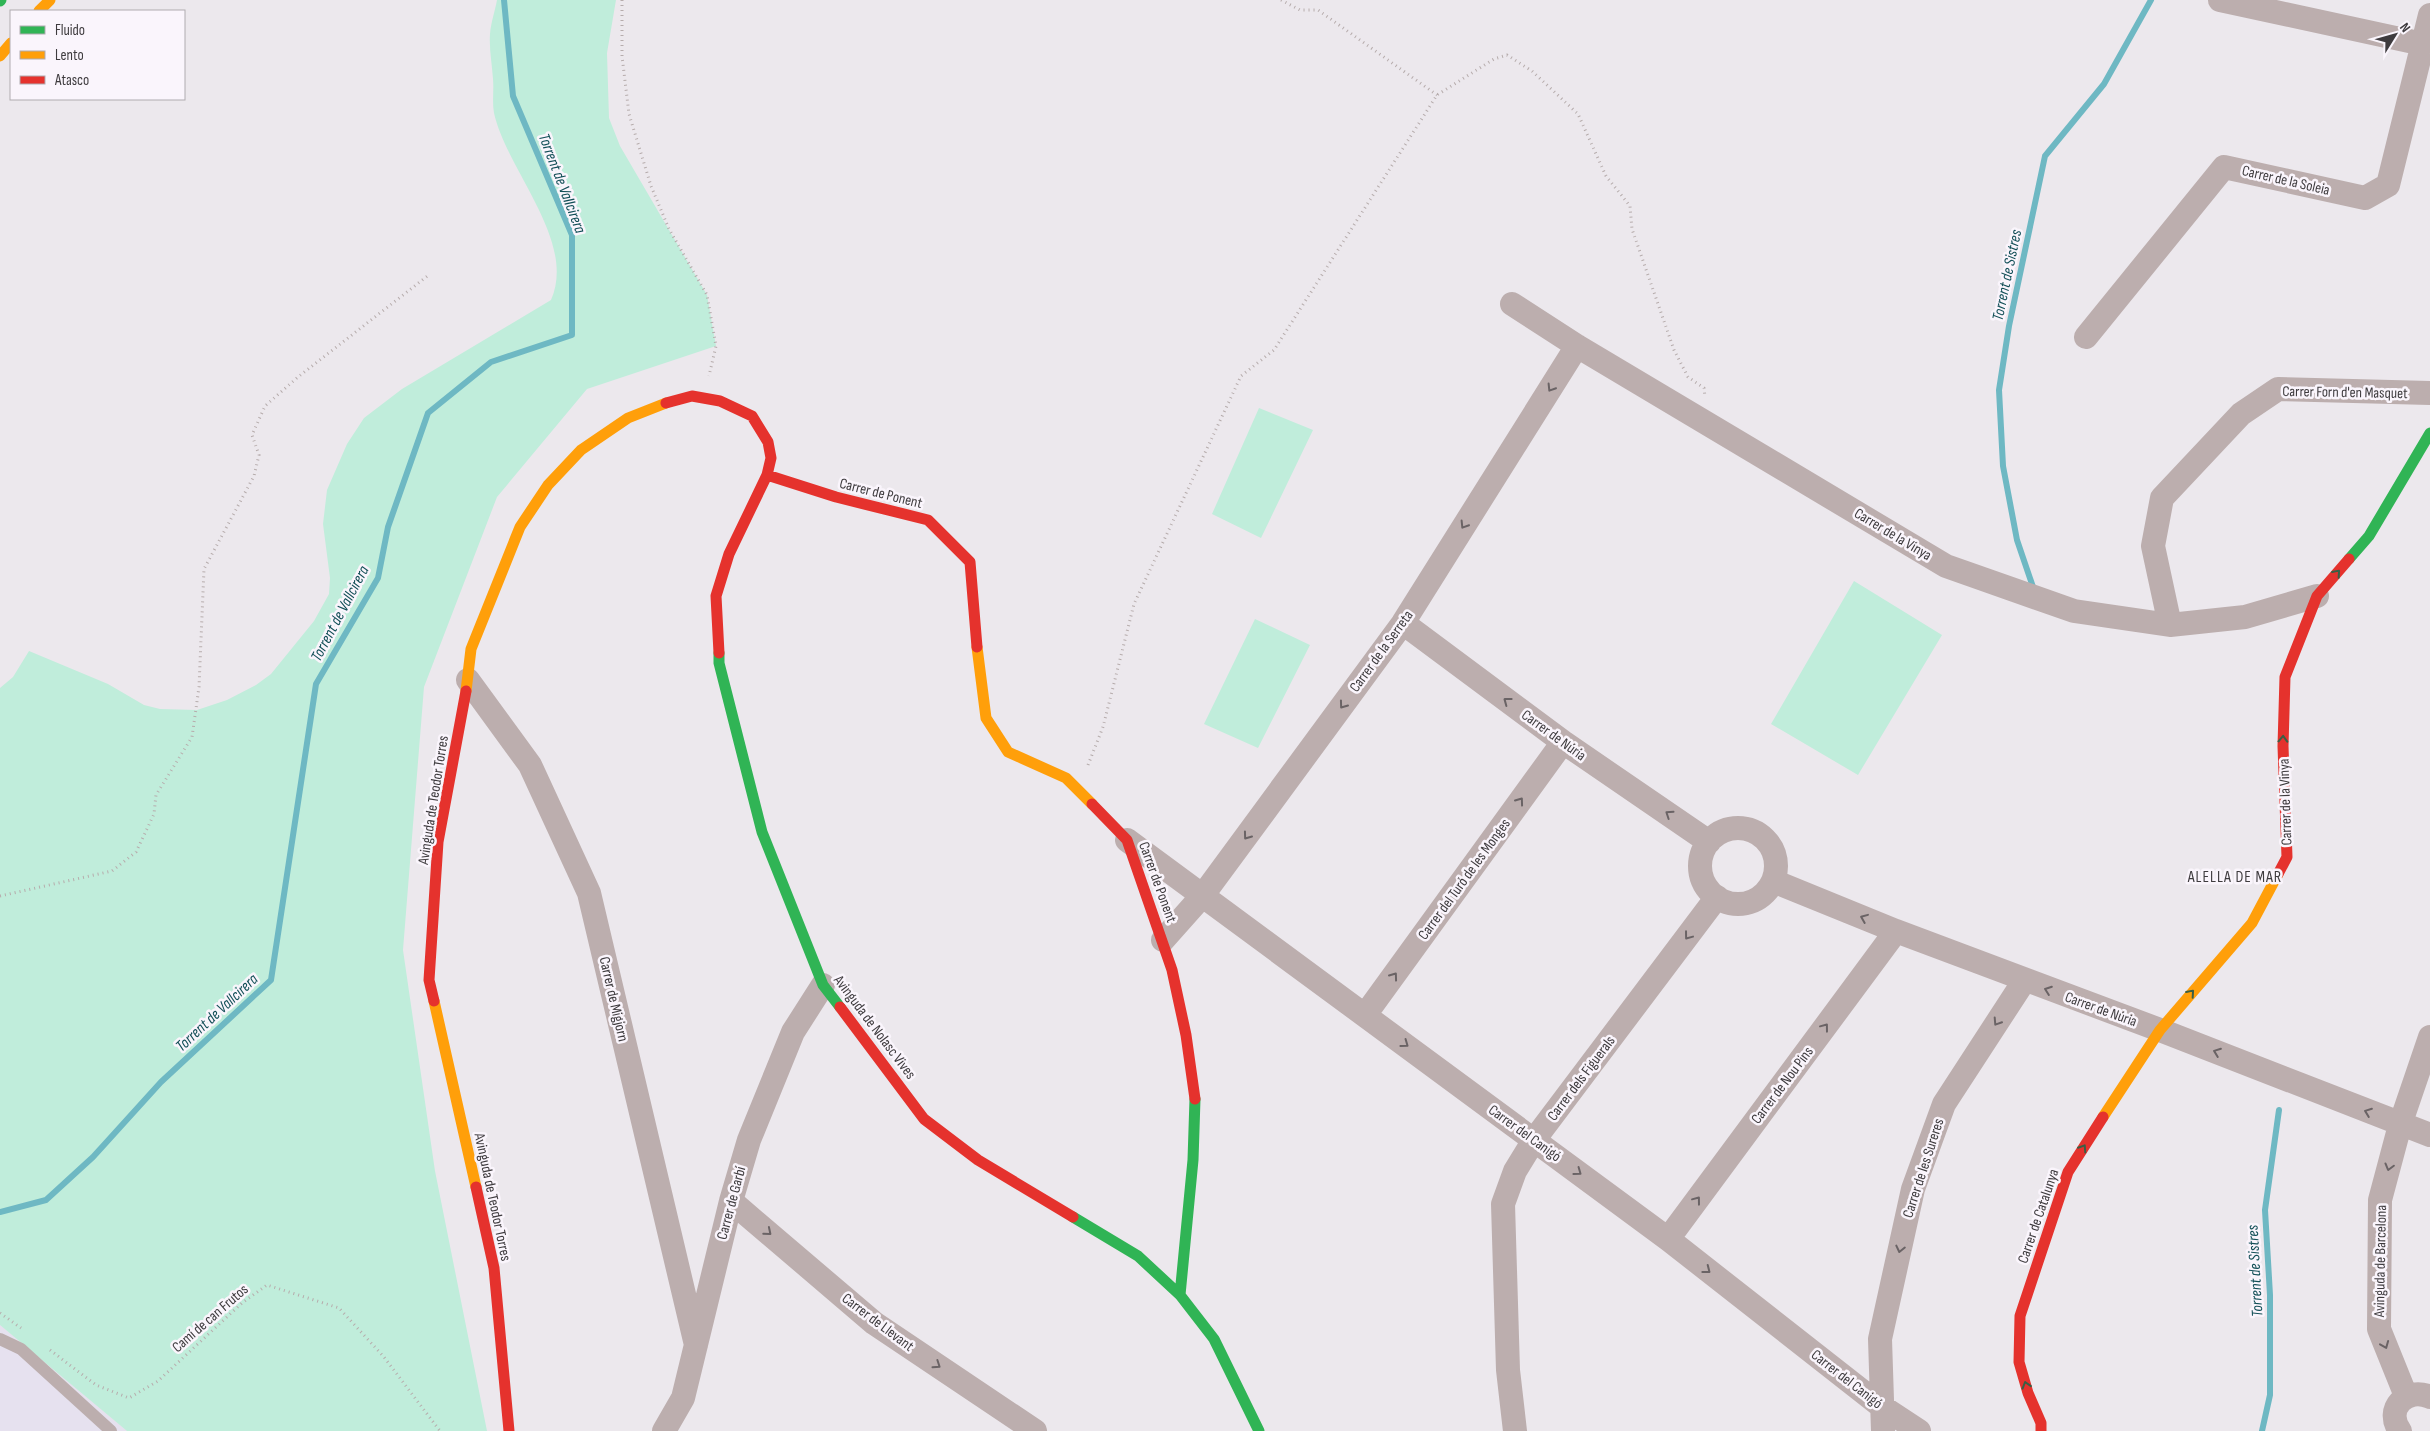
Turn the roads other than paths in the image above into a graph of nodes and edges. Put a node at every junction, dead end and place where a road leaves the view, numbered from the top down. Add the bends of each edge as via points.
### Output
1 (50, 0) edge
2 (2220, 0) edge
3 (40, 10) edge
4 (2430, 15) edge
5 (10, 44) edge
6 (2423, 44) junction
7 (0, 56) edge
8 (1512, 304) dead end
9 (2086, 337) dead end
10 (1576, 346) junction
11 (2430, 393) edge
12 (2430, 433) edge
13 (767, 475) junction
14 (2317, 596) junction
15 (1403, 623) junction
16 (2170, 625) junction
17 (468, 680) junction
18 (1563, 742) junction
19 (1127, 840) junction
20 (1709, 842) junction
21 (1773, 881) junction
22 (1203, 895) junction
23 (1717, 897) junction
24 (1896, 931) junction
25 (1163, 940) junction
26 (2024, 981) junction
27 (823, 985) junction
28 (1365, 1016) junction
29 (2160, 1030) junction
30 (2430, 1037) edge
31 (2400, 1124) junction
32 (2430, 1136) edge
33 (1534, 1140) junction
34 (731, 1201) junction
35 (1668, 1239) junction
36 (1180, 1295) junction
37 (0, 1339) edge
38 (696, 1345) junction
39 (2422, 1392) edge
40 (1881, 1406) junction
41 (111, 1431) edge
42 (509, 1431) edge
43 (664, 1431) edge
44 (1035, 1431) edge
45 (1259, 1431) edge
46 (1515, 1431) edge
47 (1883, 1431) edge
48 (1918, 1431) edge
49 (2040, 1431) edge
50 (2400, 1431) edge

1 - 3 main road
2 - 6 street
4 - 6 street, Carrer de la Soleia
5 - 7 main road
6 - 9 street, Carrer de la Soleia via 2388,185 2365,198 2224,167
8 - 10 street, Carrer de la Vinya
10 -> 15 street, Carrer de la Serreta
10 - 16 street, Carrer de la Vinya via 1946,566 2074,611
11 - 16 street, Carrer Forn d'en Masquet via 2278,389 2242,414 2162,498 2153,546
14 -> 12 main road, Carrer de la Vinya via 2369,536
13 - 17 main road, Avinguda de Teodor Torres via 771,458 768,442 752,416 720,401 692,396 628,418 581,450 548,485 520,527 471,649
13 - 19 main road, Carrer de Ponent via 836,497 928,520 970,562 986,718 1008,752 1066,778
13 - 27 main road, Avinguda de Nolasc Vives via 729,554 716,596 719,663 762,832
14 - 16 street, Carrer de la Vinya via 2245,617
29 -> 14 main road, Carrer de la Vinya via 2252,923 2287,858 2283,746 2285,677
18 -> 15 street, Carrer de Núria
15 -> 22 street, Carrer de la Serreta
17 - 38 street, Carrer de Migjorn via 530,765 589,893
17 - 42 main road, Avinguda de Teodor Torres via 438,842 429,980 494,1268
20 -> 18 street, Carrer de Núria
28 -> 18 street, Carrer del Turó de les Monges
19 - 22 street, Carrer del Canigó
19 - 25 main road, Carrer de Ponent
20 - 21 street via 1729,829 1753,832 1764,838 1775,859
20 - 23 street via 1701,858 1701,875
21 - 23 street via 1767,891 1751,902 1733,904
24 -> 21 street, Carrer de Núria
22 - 25 street, Carrer de la Serreta
22 - 28 street, Carrer del Canigó
23 -> 33 street, Carrer dels Figuerals
24 - 26 street, Carrer de Núria
35 -> 24 street, Carrer de Nou Pins
25 - 36 main road, Carrer de Ponent via 1186,1035 1195,1095 1194,1160
29 -> 26 street, Carrer de Núria
26 -> 40 street, Carrer de les Sureres via 1944,1104 1913,1189 1880,1339
27 - 34 street, Carrer de Garbí via 793,1032 749,1140
27 - 36 main road, Avinguda de Nolasc Vives via 924,1119 978,1160 1138,1256
28 -> 33 street, Carrer del Canigó
31 -> 29 street, Carrer de Núria
49 -> 29 main road, Carrer de Catalunya via 2041,1423 2019,1362 2020,1316 2068,1172
30 - 31 street, Avinguda de Barcelona
31 - 32 street, Carrer de Núria
31 -> 39 street, Avinguda de Barcelona via 2380,1200 2379,1329
33 -> 35 street, Carrer del Canigó
33 - 46 street, Carrer dels Figuerals via 1515,1171 1503,1204 1508,1370
34 - 38 street, Carrer de Garbí
34 -> 44 street, Carrer de Llevant via 874,1323
35 -> 40 street, Carrer del Canigó
36 - 45 main road, Avinguda de Nolasc Vives via 1214,1339
37 - 41 lane via 21,1349
38 - 43 street, Carrer de Garbí via 682,1398
39 - 50 street via 2396,1407 2395,1422
40 - 47 street, Carrer de les Sureres
40 - 48 street, Carrer del Canigó

